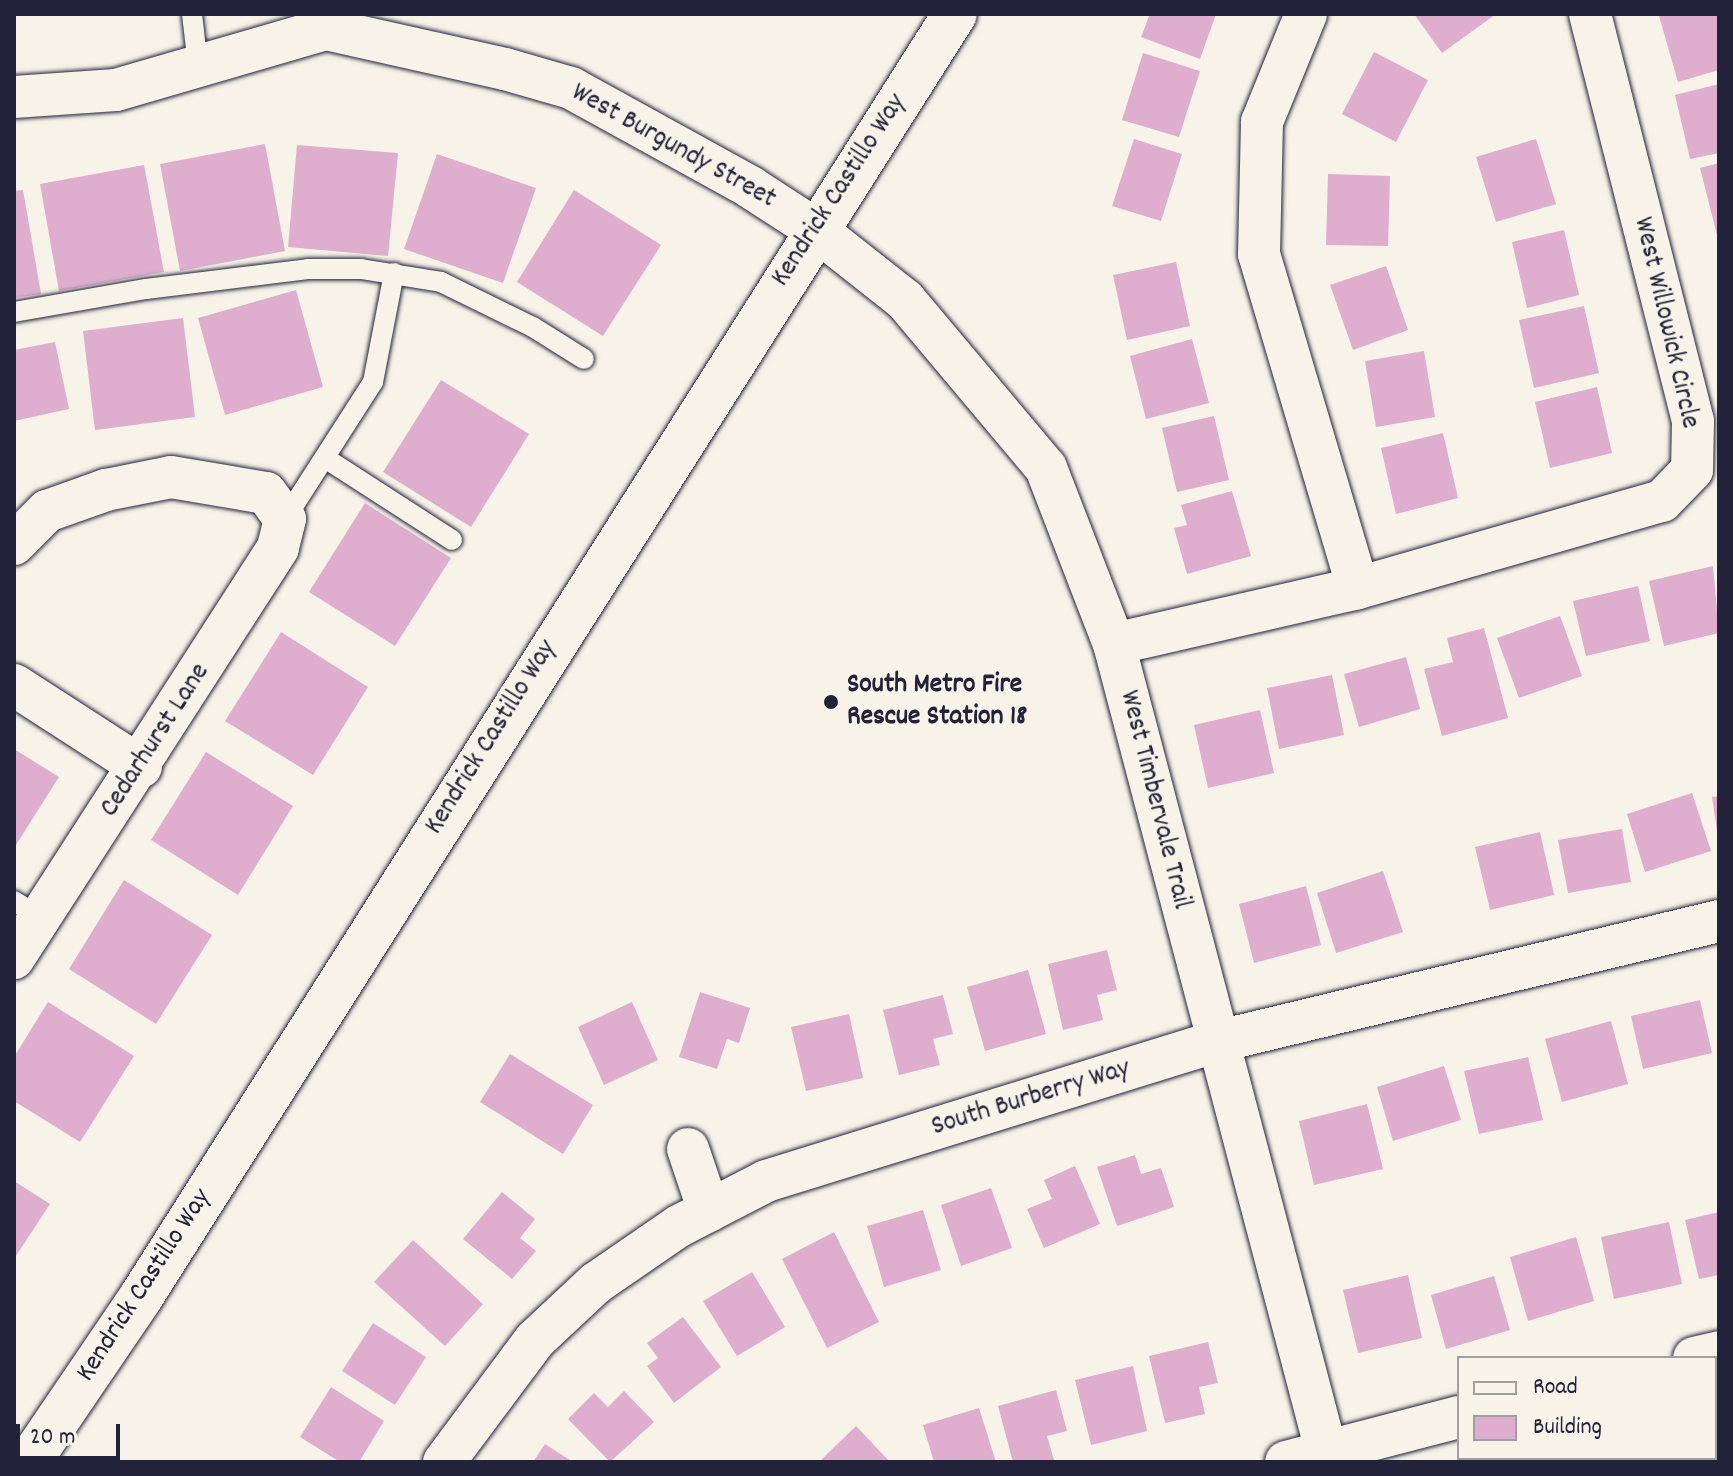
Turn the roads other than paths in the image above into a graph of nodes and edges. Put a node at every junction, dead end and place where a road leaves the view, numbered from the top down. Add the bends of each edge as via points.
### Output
1 (192, 14) edge
2 (955, 14) edge
3 (1306, 14) edge
4 (1590, 14) edge
5 (198, 66) junction
6 (14, 97) edge
7 (815, 229) junction
8 (394, 273) junction
9 (14, 312) edge
10 (584, 359) dead end
11 (325, 458) junction
12 (285, 519) junction
13 (452, 540) dead end
14 (14, 544) edge
15 (1358, 588) junction
16 (1114, 644) junction
17 (14, 685) edge
18 (141, 767) junction
19 (27, 910) edge
20 (1719, 921) edge
21 (14, 958) edge
22 (1215, 1042) junction
23 (688, 1149) dead end
24 (709, 1211) junction
25 (1457, 1418) edge
26 (1327, 1456) edge
27 (29, 1462) edge
28 (444, 1462) edge
29 (1286, 1462) edge

1 - 5 lane
2 - 7 main road, Kendrick Castillo Way
3 - 15 street via 1262,122 1259,254
4 - 15 street, West Willowick Circle via 1693,421 1692,470 1662,501
5 - 6 street, West Burgundy Street via 116,90
5 - 7 street, West Burgundy Street via 326,29 505,69 571,88
7 - 16 street, West Timbervale Trail via 905,300 1046,468
7 - 27 main road, Kendrick Castillo Way via 141,1297
8 - 9 lane via 308,269
8 - 10 lane via 441,282
8 - 11 lane via 373,382
11 - 12 lane
11 - 13 lane
12 - 14 street via 266,493 171,477 106,490 47,511
12 - 18 street, Cedarhurst Lane via 278,548
15 - 16 street, West Willowick Circle
16 - 22 street, West Timbervale Trail
17 - 18 street
18 - 19 street, Cedarhurst Lane
19 - 21 street, Cedarhurst Lane
20 - 22 street, South Burberry Way
22 - 24 street, South Burberry Way via 766,1181
22 - 26 street, West Timbervale Trail
23 - 24 street
24 - 28 street, South Burberry Way via 596,1283 535,1340
25 - 26 street
26 - 29 street

